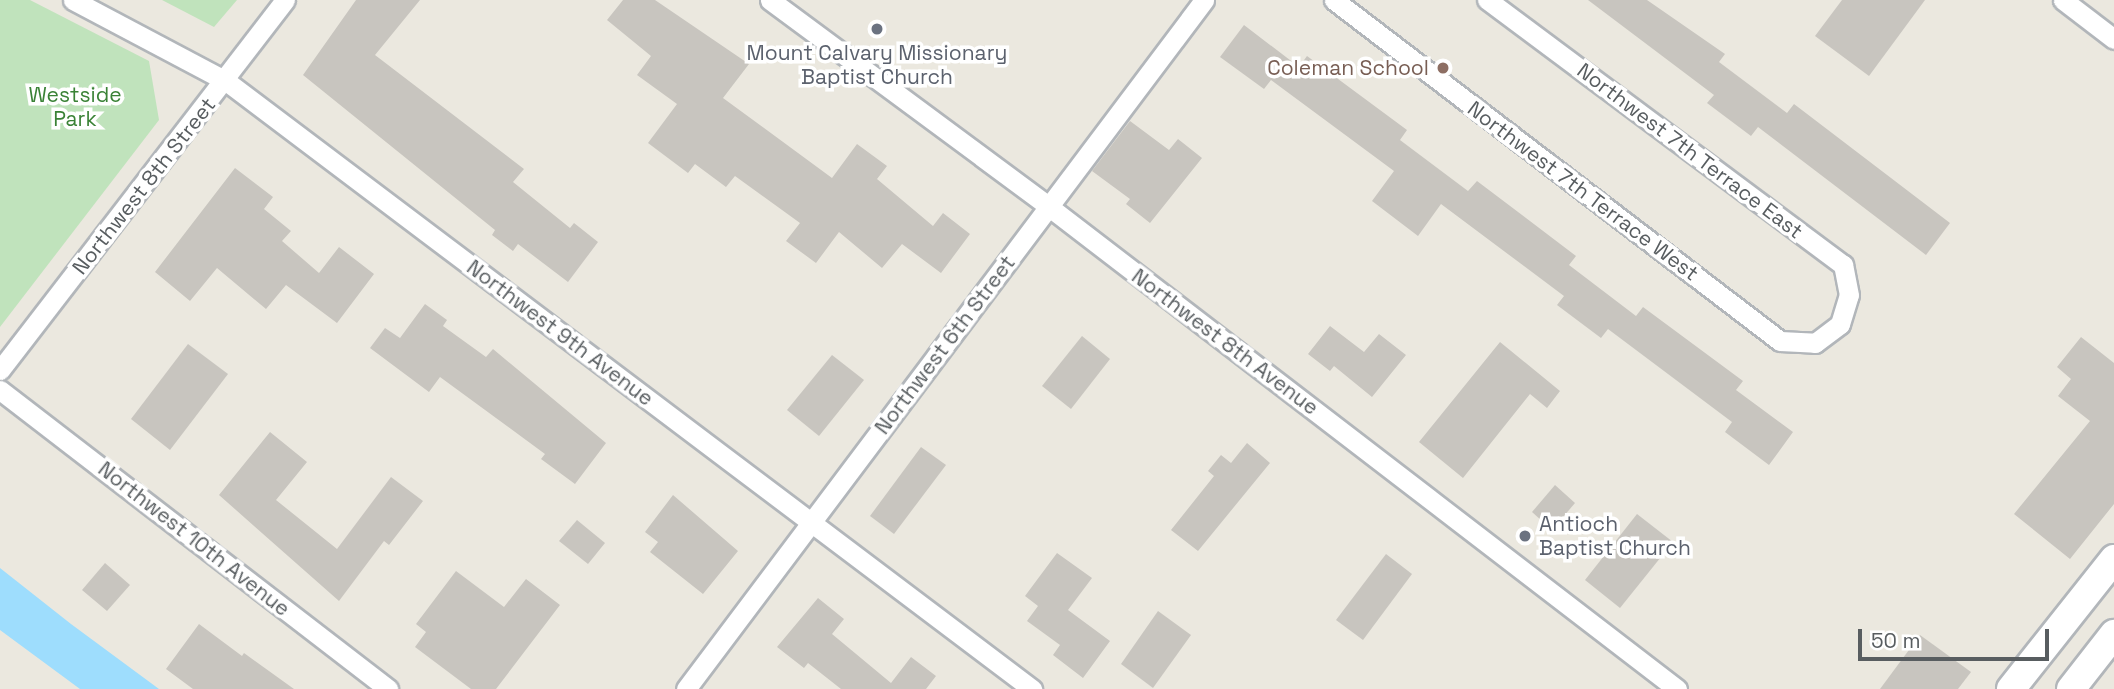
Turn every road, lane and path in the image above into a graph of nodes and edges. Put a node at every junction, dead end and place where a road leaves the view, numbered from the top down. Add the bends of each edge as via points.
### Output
1 (73, 0) edge
2 (285, 0) edge
3 (770, 0) edge
4 (1204, 0) edge
5 (1334, 0) edge
6 (1487, 0) edge
7 (2063, 0) edge
8 (2114, 39) edge
9 (226, 80) junction
10 (1048, 206) junction
11 (1840, 324) joint
12 (0, 369) edge
13 (0, 390) edge
14 (812, 525) junction
15 (2114, 559) edge
16 (2114, 634) edge
17 (388, 689) edge
18 (686, 689) edge
19 (1032, 689) edge
20 (1677, 689) edge
21 (2011, 689) edge
22 (2071, 689) edge

1 - 9 street, Northwest 9th Avenue
2 - 9 street, Northwest 8th Street
3 - 10 street, Northwest 8th Avenue
4 - 10 street, Northwest 6th Street
5 - 11 street, Northwest 7th Terrace West via 1780,341 1815,343
6 - 11 street, Northwest 7th Terrace East via 1843,265 1849,295
7 - 8 street
9 - 12 street, Northwest 8th Street
9 - 14 street, Northwest 9th Avenue
10 - 14 street, Northwest 6th Street
10 - 20 street, Northwest 8th Avenue
13 - 17 street, Northwest 10th Avenue
14 - 18 street, Northwest 6th Street
14 - 19 street, Northwest 9th Avenue
15 - 21 main road
16 - 22 main road

